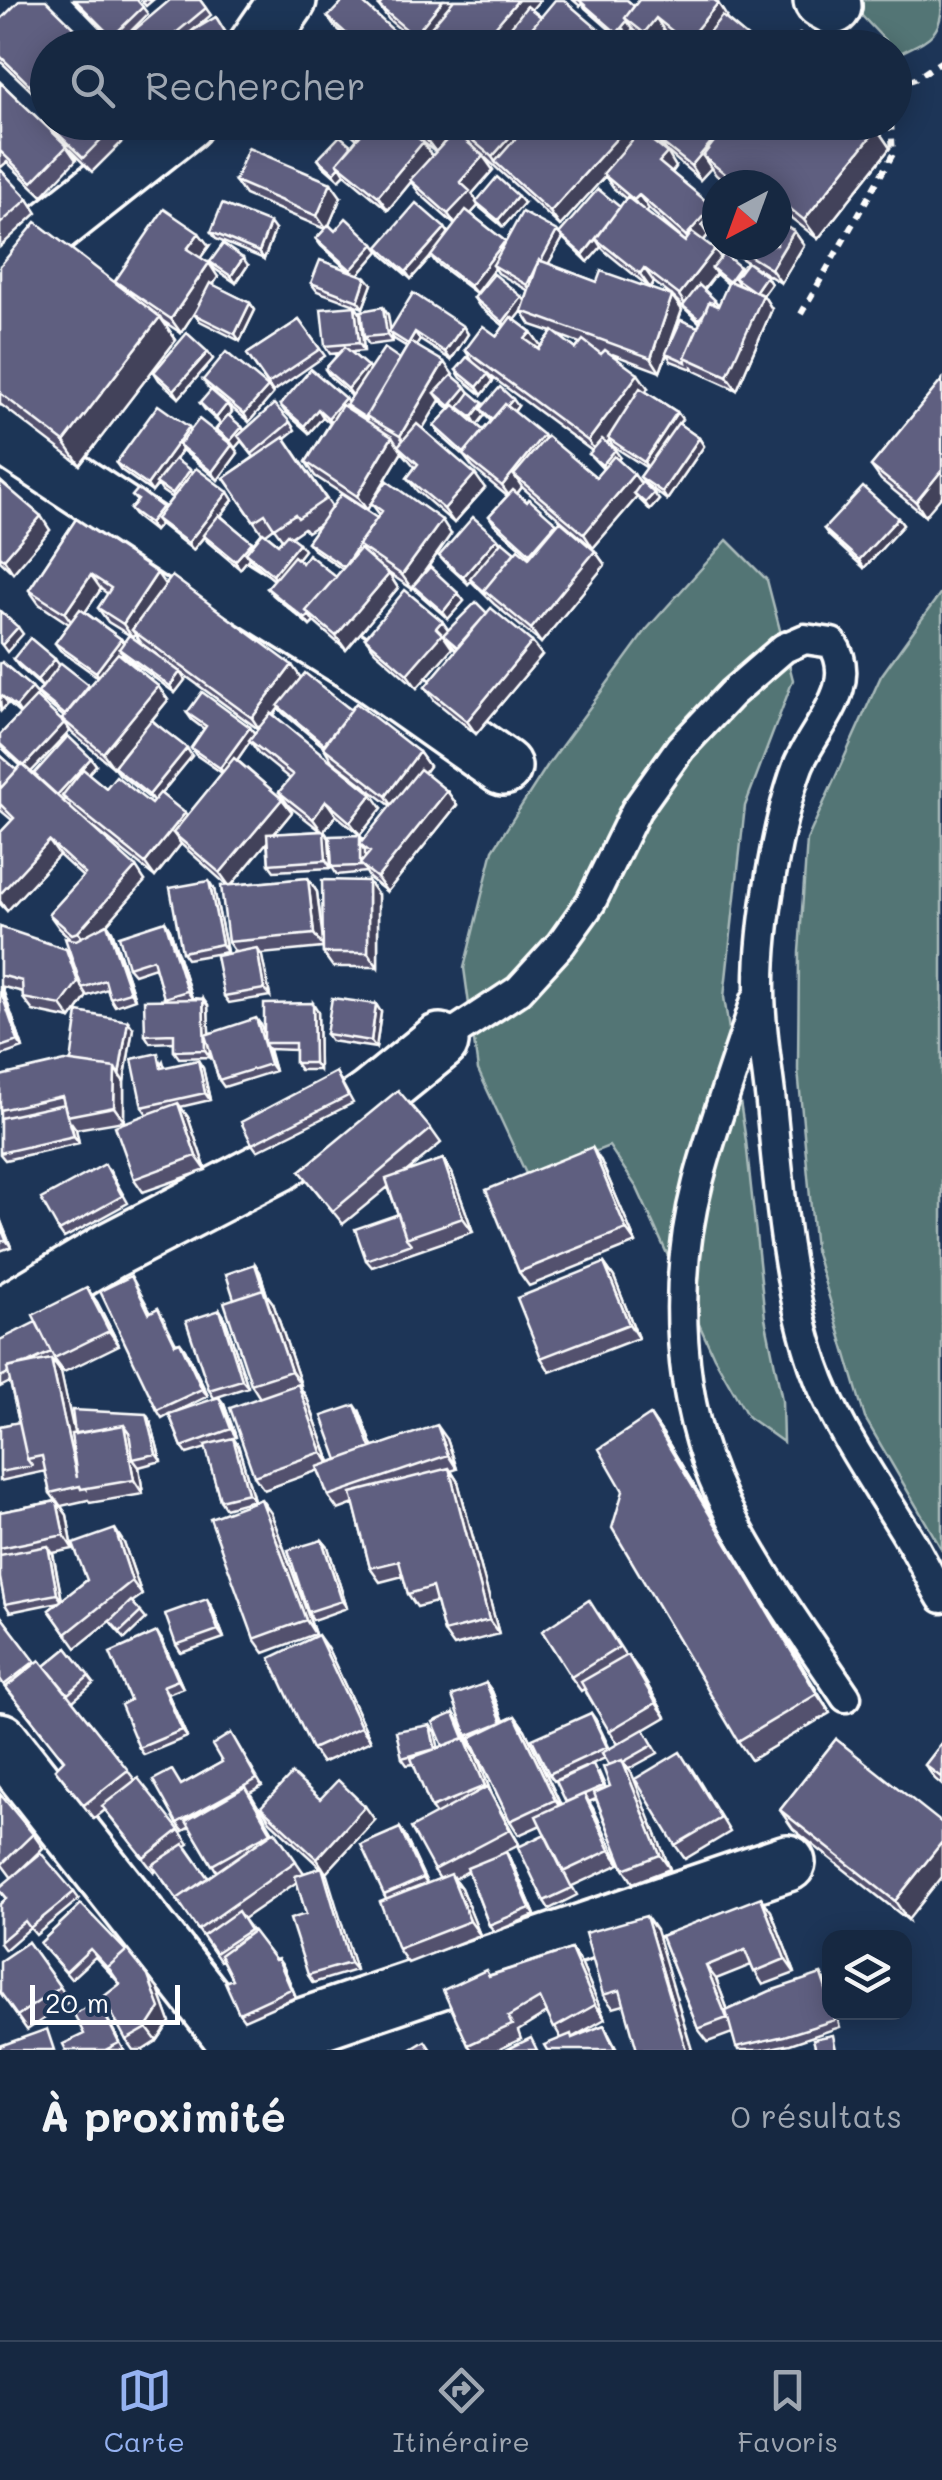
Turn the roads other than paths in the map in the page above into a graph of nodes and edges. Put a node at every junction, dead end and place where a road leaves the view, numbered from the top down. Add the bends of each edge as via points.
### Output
1 (288, 0) edge
2 (267, 30) edge
3 (162, 140) edge
4 (0, 274) edge
5 (0, 434) edge
6 (503, 768) dead end
7 (760, 990) junction
8 (440, 1042) joint
9 (0, 1316) edge
10 (942, 1598) edge
11 (846, 1698) dead end
12 (0, 1741) edge
13 (787, 1863) dead end
14 (239, 2049) edge

1 - 2 street
3 - 4 street
5 - 6 street via 358,665
7 - 8 lane via 769,891 789,793 840,685 839,653 832,642 818,639 784,648 756,668 680,748 636,810 591,902 560,944 519,990
7 - 10 lane via 778,1176 814,1366 841,1430
7 - 11 lane via 690,1224 682,1316 686,1379 699,1442 721,1496
8 - 9 street via 291,1156
12 - 14 street
13 - 14 street

